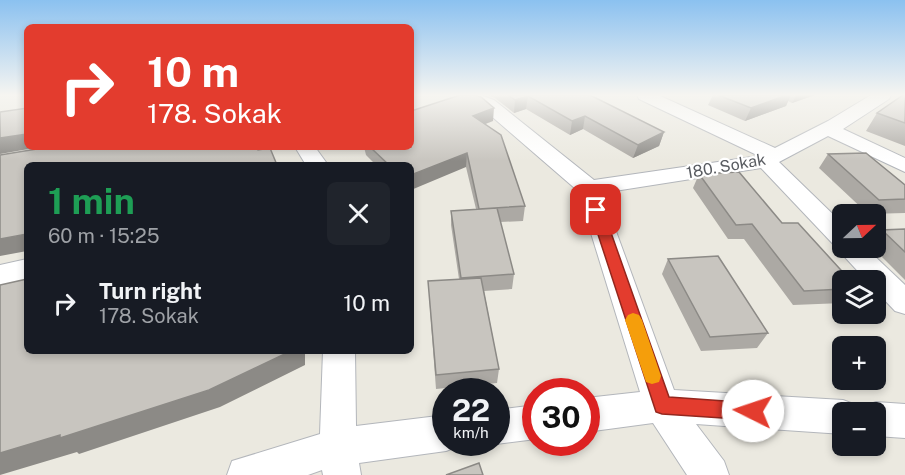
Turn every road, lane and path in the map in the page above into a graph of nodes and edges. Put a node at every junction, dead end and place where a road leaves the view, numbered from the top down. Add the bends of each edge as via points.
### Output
1 (504, 117) edge
2 (691, 117) edge
3 (847, 117) edge
4 (828, 129) junction
5 (771, 158) junction
6 (905, 166) edge
7 (589, 188) junction
8 (832, 227) edge
9 (861, 258) edge
10 (24, 270) edge
11 (0, 275) edge
12 (905, 303) edge
13 (339, 354) edge
14 (662, 406) junction
15 (600, 413) edge
16 (832, 416) edge
17 (886, 420) edge
18 (905, 421) edge
19 (432, 437) edge
20 (340, 461) edge
21 (246, 475) edge
22 (710, 475) edge

1 - 7 street
2 - 5 street
3 - 4 street, 180. Sokak
4 - 5 street, 180. Sokak
4 - 6 street
5 - 7 street, 180. Sokak
5 - 8 street
7 - 14 street
9 - 12 street
10 - 11 street
13 - 20 street
14 - 15 street
14 - 16 street
14 - 22 street
17 - 18 street
19 - 20 street
20 - 21 street

